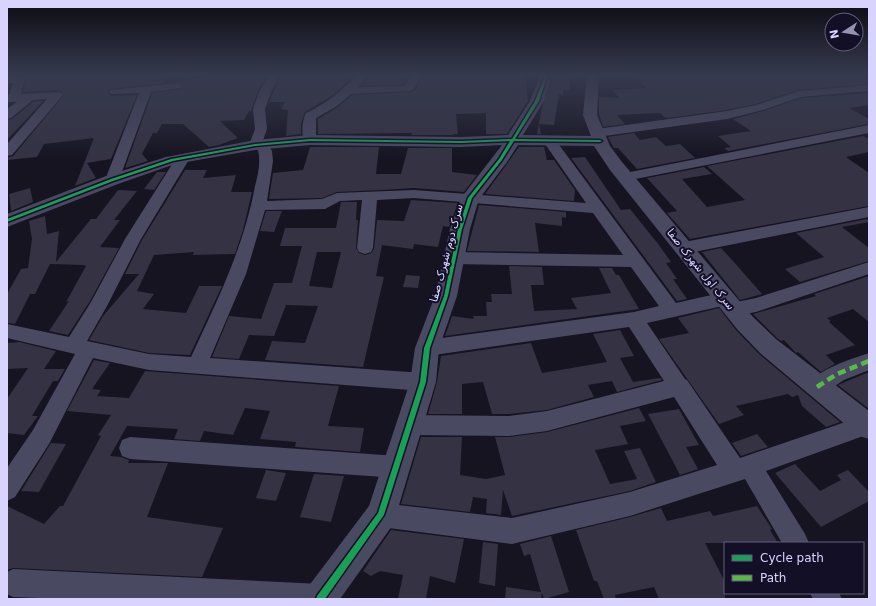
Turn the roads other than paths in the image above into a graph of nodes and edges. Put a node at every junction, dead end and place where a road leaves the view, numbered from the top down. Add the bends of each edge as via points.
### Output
1 (23, 102) edge
2 (50, 102) edge
3 (141, 102) edge
4 (261, 102) edge
5 (335, 102) edge
6 (536, 102) edge
7 (591, 102) edge
8 (775, 102) edge
9 (7, 115) edge
10 (869, 129) edge
11 (598, 137) junction
12 (310, 140) junction
13 (512, 140) junction
14 (549, 141) junction
15 (255, 145) junction
16 (7, 152) edge
17 (183, 158) junction
18 (625, 177) junction
19 (112, 180) junction
20 (370, 195) junction
21 (470, 198) junction
22 (260, 206) junction
23 (599, 209) junction
24 (869, 212) edge
25 (8, 217) edge
26 (365, 248) dead end
27 (684, 248) junction
28 (454, 258) junction
29 (636, 261) junction
30 (869, 268) edge
31 (729, 304) junction
32 (672, 310) junction
33 (634, 319) junction
34 (7, 331) edge
35 (80, 347) junction
36 (427, 348) junction
37 (869, 361) edge
38 (197, 366) junction
39 (423, 382) junction
40 (680, 386) junction
41 (817, 387) junction
42 (409, 425) junction
43 (867, 426) edge
44 (130, 448) dead end
45 (397, 467) junction
46 (742, 468) junction
47 (7, 489) edge
48 (381, 515) junction
49 (795, 542) edge
50 (13, 583) dead end
51 (321, 598) edge

1 - 9 street
2 - 16 street
3 - 19 street
4 - 15 street via 259,109 261,128
5 - 12 street via 326,110 310,116
6 - 13 street, سرک دوم شهرک صفا
7 - 11 street, سرک اول شهرک صفا via 590,115
8 - 11 street via 727,115
10 - 18 street
11 - 14 street
11 - 18 street, سرک اول شهرک صفا
12 - 13 street
12 - 15 street
13 - 14 street
13 - 21 street, سرک دوم شهرک صفا via 501,160
14 - 23 street
15 - 17 street
15 - 22 street via 265,150 266,163
17 - 19 street
17 - 35 street via 133,239
18 - 27 street, سرک اول شهرک صفا
19 - 25 street
20 - 21 street via 414,194
20 - 22 street via 337,197 325,204
20 - 26 street
21 - 23 street
21 - 28 street, سرک دوم شهرک صفا
22 - 38 street via 247,250
23 - 29 street
24 - 27 street
27 - 31 street, سرک اول شهرک صفا
28 - 29 street
28 - 36 street, سرک دوم شهرک صفا via 446,296
29 - 32 street
30 - 31 street via 756,305
31 - 32 street
31 - 41 street, سرک اول شهرک صفا via 768,346
32 - 33 street
33 - 36 street
33 - 40 street
34 - 35 street
35 - 38 street via 149,362
35 - 47 street via 72,380 41,437
36 - 39 street, سرک دوم شهرک صفا
37 - 41 street via 837,374
38 - 39 street
39 - 42 street, سرک دوم شهرک صفا
40 - 42 street via 547,421 509,426
40 - 46 street
41 - 43 street, سرک اول شهرک صفا
42 - 45 street, سرک دوم شهرک صفا
43 - 46 street
44 - 45 street
45 - 48 street, سرک دوم شهرک صفا
46 - 48 street via 630,504 512,531
46 - 49 street
48 - 51 street, سرک دوم شهرک صفا
50 - 51 street

